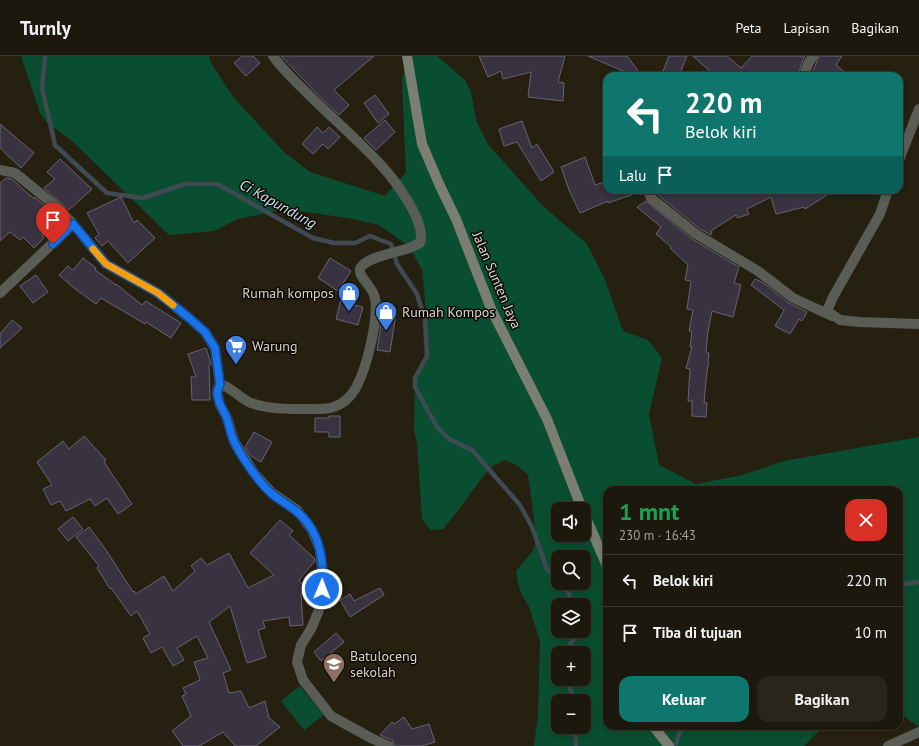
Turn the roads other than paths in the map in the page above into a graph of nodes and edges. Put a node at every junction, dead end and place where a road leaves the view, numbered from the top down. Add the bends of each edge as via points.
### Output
1 (273, 56) edge
2 (407, 56) edge
3 (813, 56) edge
4 (805, 72) edge
5 (919, 109) edge
6 (903, 150) edge
7 (0, 170) edge
8 (649, 194) edge
9 (887, 194) edge
10 (73, 224) junction
11 (0, 293) edge
12 (832, 316) junction
13 (919, 324) edge
14 (220, 385) junction
15 (579, 502) edge
16 (591, 529) edge
17 (603, 557) edge
18 (656, 730) edge
19 (919, 732) edge
20 (389, 746) edge
21 (669, 746) edge
22 (888, 746) edge

1 - 14 street via 291,78 381,165 413,209 422,237 420,243 369,260 359,270 375,296 376,313 360,380 351,396 342,404 329,408 266,407 250,402 228,387
2 - 15 main road, Jalan Sunten Jaya via 422,144 456,219 492,311 547,419
3 - 4 street
5 - 6 street
7 - 10 street via 16,173 57,207
8 - 12 street via 696,234 758,271 799,302
9 - 12 street via 880,214 828,306 827,311
10 - 11 street
10 - 14 street via 106,264 158,293 205,332 215,348
12 - 13 street via 840,320 859,322
14 - 20 street via 217,394 234,441 254,473 272,493 301,515 312,530 320,550 323,578 319,610 311,629 300,645 297,662 303,680 331,716
16 - 17 main road
18 - 21 main road
19 - 22 street

